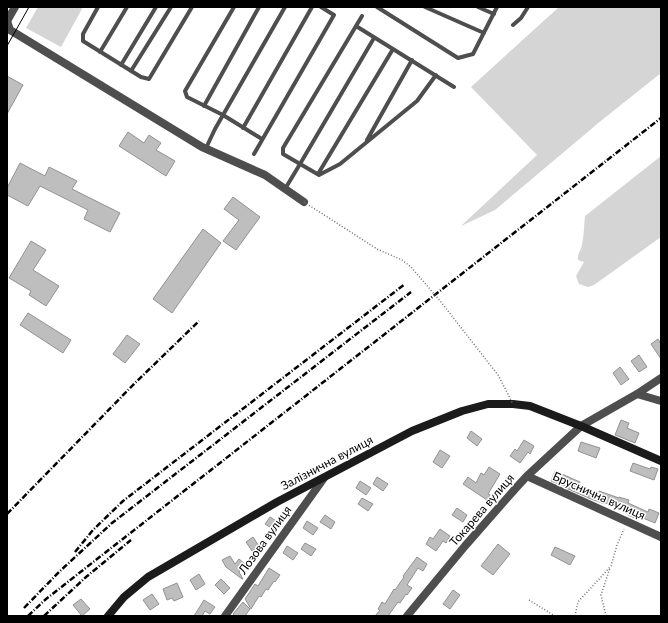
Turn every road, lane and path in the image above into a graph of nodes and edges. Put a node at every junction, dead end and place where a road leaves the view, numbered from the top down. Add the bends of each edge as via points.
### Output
1 (15, 7) edge
2 (98, 7) edge
3 (128, 7) edge
4 (156, 7) edge
5 (171, 7) edge
6 (192, 7) edge
7 (234, 7) edge
8 (259, 7) edge
9 (285, 7) edge
10 (312, 7) edge
11 (321, 7) edge
12 (378, 7) edge
13 (425, 7) edge
14 (478, 7) edge
15 (497, 7) edge
16 (528, 7) edge
17 (494, 14) junction
18 (362, 16) dead end
19 (7, 21) edge
20 (356, 26) junction
21 (513, 26) dead end
22 (484, 33) junction
23 (374, 38) junction
24 (393, 49) junction
25 (100, 52) junction
26 (412, 60) junction
27 (121, 65) junction
28 (131, 71) junction
29 (436, 75) junction
30 (454, 87) dead end
31 (204, 106) junction
32 (223, 115) junction
33 (243, 128) junction
34 (262, 139) junction
35 (366, 142) junction
36 (206, 149) junction
37 (254, 154) dead end
38 (300, 164) junction
39 (318, 174) junction
40 (285, 188) junction
41 (304, 202) joint
42 (661, 378) edge
43 (637, 394) junction
44 (661, 401) edge
45 (513, 404) junction
46 (581, 426) junction
47 (661, 461) edge
48 (527, 476) junction
49 (324, 478) junction
50 (627, 522) junction
51 (661, 537) edge
52 (611, 566) junction
53 (529, 600) dead end
54 (108, 616) edge
55 (225, 616) edge
56 (407, 616) edge
57 (555, 616) edge
58 (575, 616) edge
59 (606, 616) edge

1 - 19 street
2 - 25 lane via 83,34 83,41
3 - 25 lane
4 - 27 lane
5 - 28 lane
6 - 28 lane via 149,79
7 - 31 lane via 185,91 187,97
8 - 31 lane
9 - 32 lane
10 - 33 lane
11 - 34 lane via 334,15
12 - 22 lane via 458,58 473,54
13 - 22 lane
14 - 17 lane
15 - 17 lane
16 - 21 lane
17 - 22 lane
18 - 20 lane
19 - 36 street via 10,30
20 - 23 lane
20 - 38 lane via 283,148 283,154
23 - 24 lane
23 - 38 lane
24 - 26 lane
24 - 39 lane
25 - 27 lane
26 - 29 lane
26 - 35 lane
27 - 28 lane
29 - 30 lane
29 - 35 lane via 417,101
31 - 32 lane
32 - 33 lane
32 - 36 lane
33 - 34 lane
34 - 37 lane
35 - 39 lane via 340,164
36 - 40 street via 265,175
38 - 39 lane
38 - 40 lane
40 - 41 street
41 - 45 path, bridge via 377,249 411,267 498,375
42 - 43 street, Токарева вулиця
43 - 44 street
43 - 46 street, Токарева вулиця
45 - 46 main road, Залізнична вулиця via 530,406
45 - 49 main road, Залізнична вулиця via 488,404 462,411 412,431
46 - 47 main road, Залізнична вулиця
46 - 48 street, Токарева вулиця
48 - 50 street, Бруснична вулиця
48 - 56 street, Токарева вулиця
49 - 54 main road, Залізнична вулиця via 148,577 124,597
49 - 55 street, Лозова вулиця
50 - 51 street, Бруснична вулиця
50 - 52 path
52 - 58 path via 578,602
52 - 59 path via 601,595
53 - 57 path

